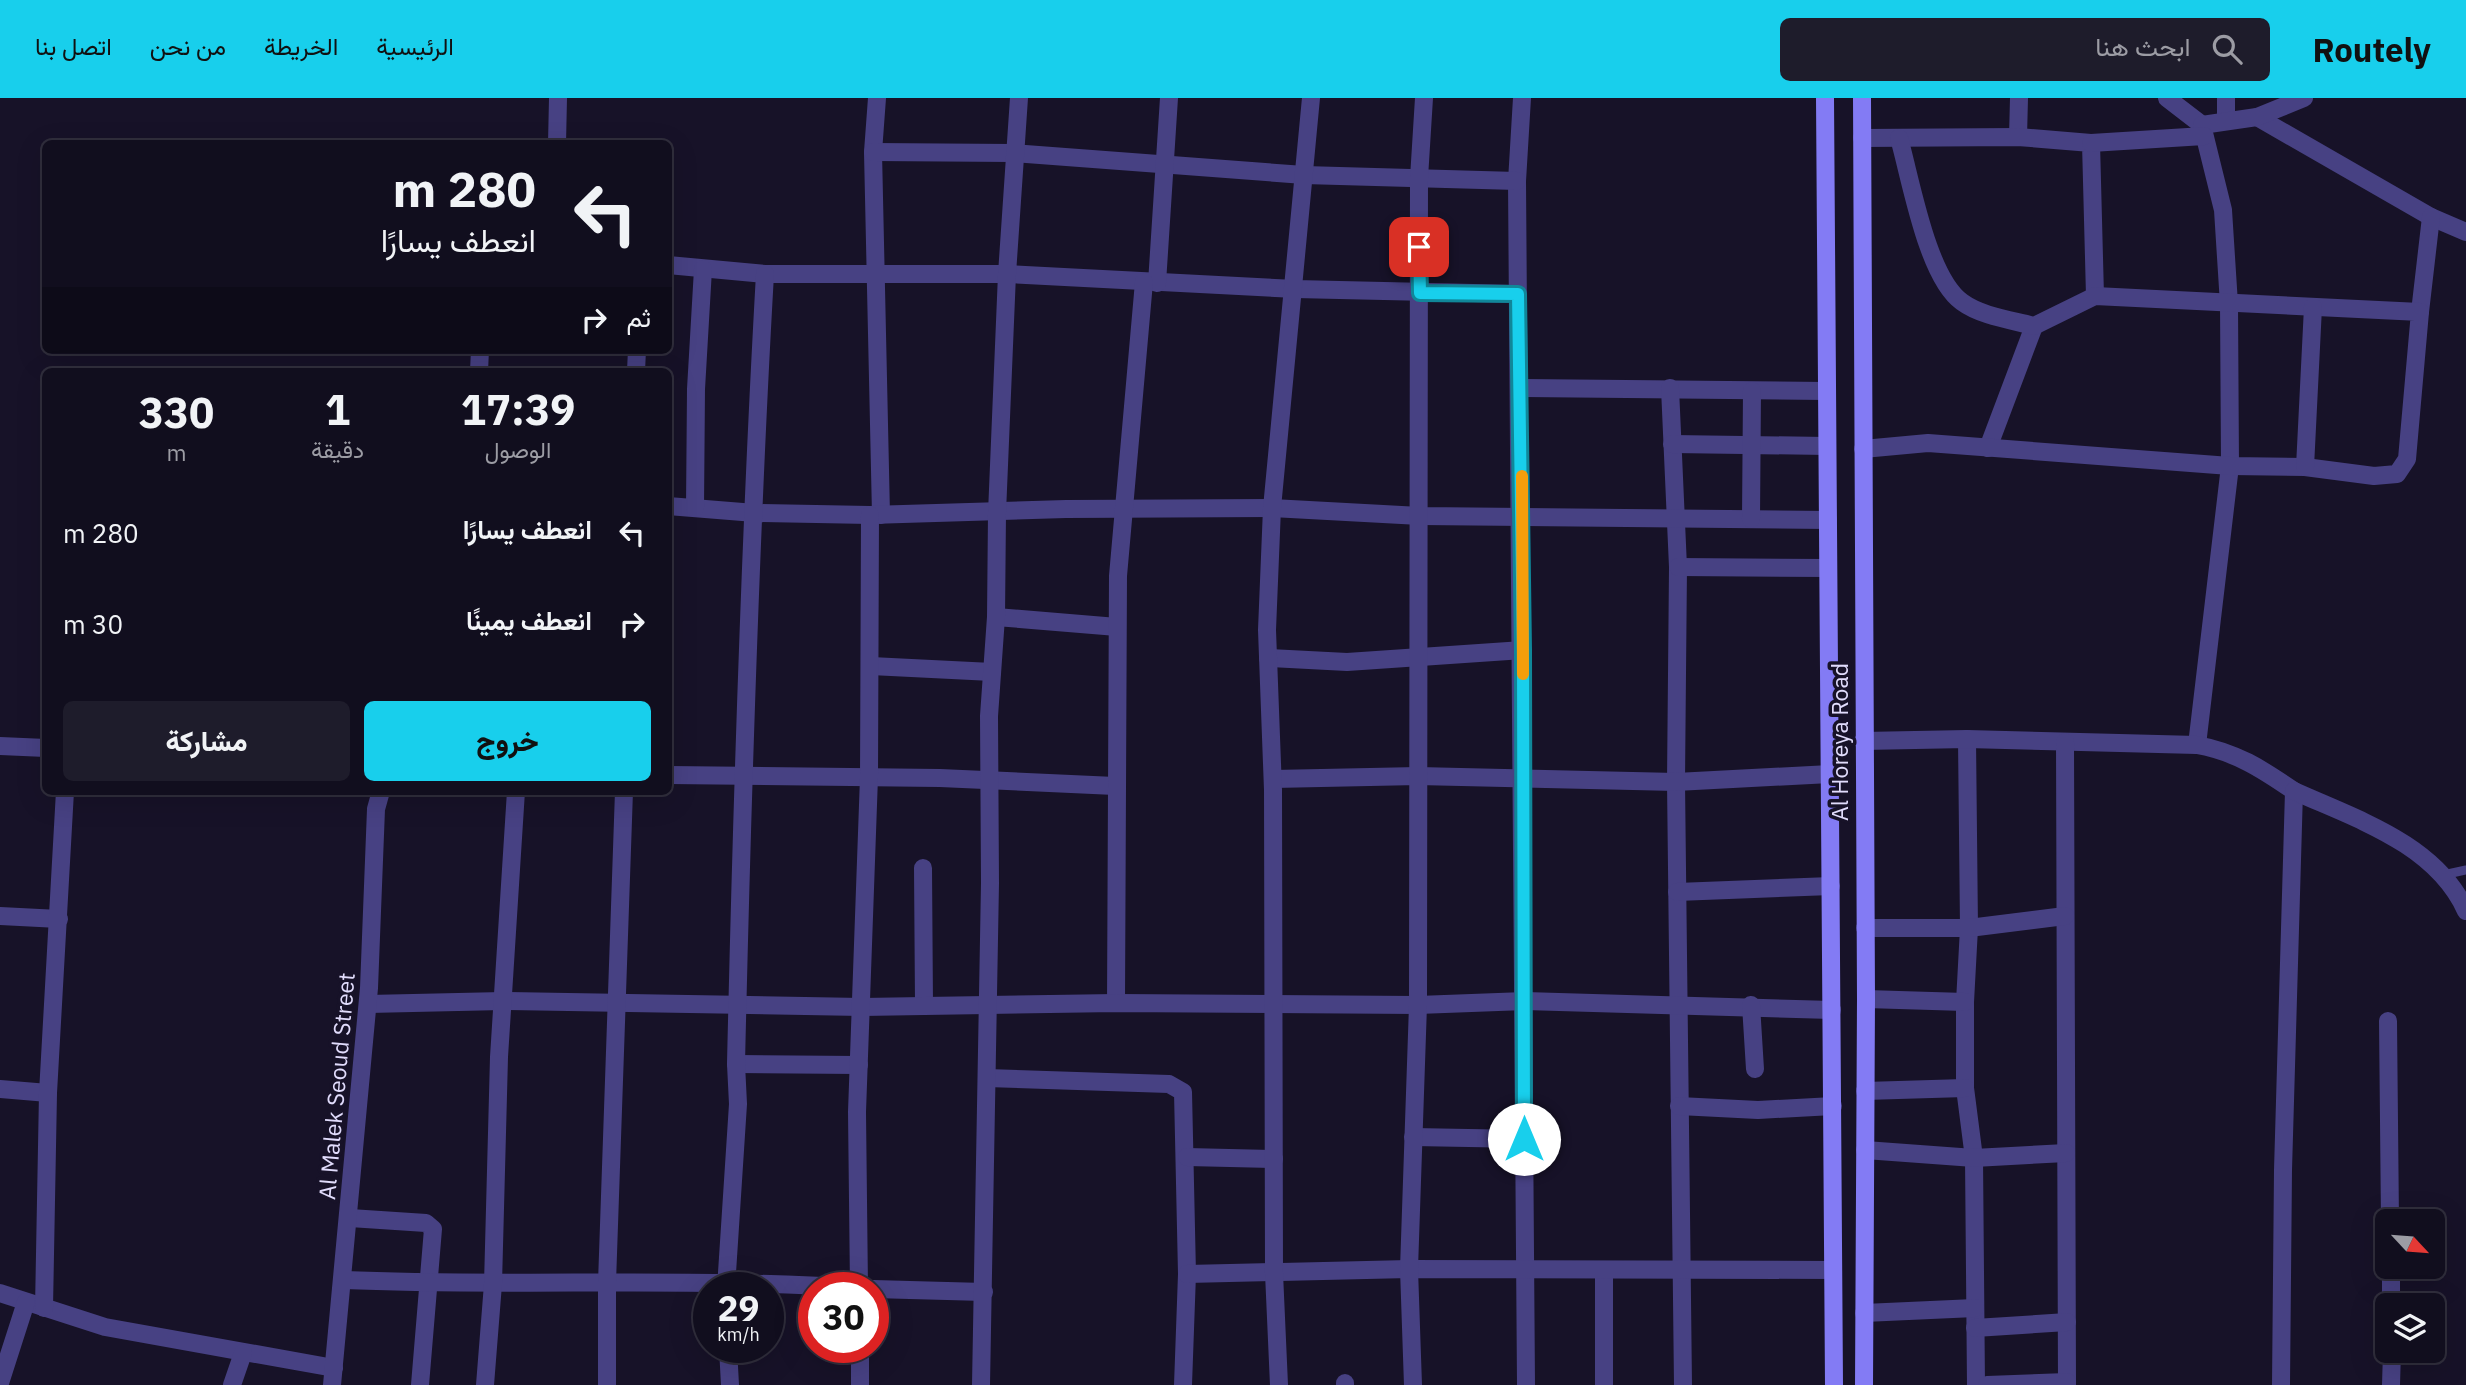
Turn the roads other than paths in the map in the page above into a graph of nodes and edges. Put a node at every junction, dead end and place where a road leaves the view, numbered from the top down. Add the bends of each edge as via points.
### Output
1 (558, 98) edge
2 (877, 98) edge
3 (1019, 98) edge
4 (1169, 98) edge
5 (1311, 98) edge
6 (1424, 98) edge
7 (1522, 98) edge
8 (1825, 98) edge
9 (1862, 98) edge
10 (2019, 98) edge
11 (2167, 98) edge
12 (2226, 98) edge
13 (2304, 98) edge
14 (2257, 117) junction
15 (2227, 121) junction
16 (2203, 130) junction
17 (2018, 137) junction
18 (1862, 138) junction
19 (1899, 138) junction
20 (557, 140) edge
21 (2091, 143) junction
22 (873, 152) junction
23 (1013, 153) junction
24 (1165, 164) junction
25 (1304, 175) junction
26 (1419, 178) junction
27 (1517, 180) junction
28 (2431, 217) junction
29 (2466, 232) edge
30 (672, 265) edge
31 (703, 269) junction
32 (765, 274) junction
33 (1007, 274) junction
34 (877, 276) junction
35 (1150, 283) junction
36 (1295, 289) junction
37 (1420, 293) junction
38 (1518, 294) junction
39 (2095, 296) junction
40 (2229, 304) junction
41 (2313, 307) junction
42 (2420, 312) junction
43 (2034, 326) junction
44 (1521, 387) junction
45 (1670, 388) junction
46 (1752, 391) junction
47 (1826, 391) junction
48 (1672, 444) junction
49 (1752, 446) junction
50 (1827, 446) junction
51 (1863, 449) junction
52 (1988, 449) junction
53 (2230, 466) junction
54 (2305, 467) junction
55 (672, 506) edge
56 (1124, 508) junction
57 (1272, 508) junction
58 (695, 509) junction
59 (755, 513) junction
60 (997, 513) junction
61 (876, 515) junction
62 (1420, 516) junction
63 (1677, 516) junction
64 (1522, 517) junction
65 (1751, 519) junction
66 (1828, 520) junction
67 (1678, 567) junction
68 (1828, 568) junction
69 (996, 617) junction
70 (1117, 627) junction
71 (1523, 650) junction
72 (1418, 656) junction
73 (1268, 658) junction
74 (871, 666) junction
75 (992, 672) junction
76 (1966, 739) junction
77 (1863, 741) junction
78 (2065, 742) junction
79 (2197, 745) junction
80 (0, 746) edge
81 (42, 748) edge
82 (1830, 774) junction
83 (672, 775) edge
84 (746, 776) junction
85 (1418, 776) junction
86 (869, 777) junction
87 (1273, 779) junction
88 (990, 780) junction
89 (1523, 780) junction
90 (1676, 782) junction
91 (1115, 786) junction
92 (2294, 791) junction
93 (65, 795) edge
94 (380, 795) edge
95 (516, 795) edge
96 (624, 795) edge
97 (923, 868) dead end
98 (2466, 870) edge
99 (2443, 875) junction
100 (1831, 886) junction
101 (1677, 892) junction
102 (2466, 911) edge
103 (0, 916) edge
104 (2065, 916) junction
105 (59, 919) junction
106 (1865, 928) junction
107 (1969, 928) junction
108 (1866, 999) junction
109 (503, 1001) junction
110 (1525, 1001) junction
111 (1965, 1002) junction
112 (1116, 1003) junction
113 (1274, 1003) junction
114 (368, 1004) junction
115 (618, 1004) junction
116 (986, 1004) junction
117 (737, 1005) junction
118 (924, 1005) junction
119 (1418, 1005) junction
120 (1678, 1006) junction
121 (1751, 1006) junction
122 (862, 1007) junction
123 (1832, 1010) junction
124 (2388, 1021) dead end
125 (736, 1063) junction
126 (859, 1065) junction
127 (1755, 1069) dead end
128 (986, 1078) junction
129 (1965, 1088) junction
130 (0, 1089) edge
131 (1865, 1091) junction
132 (48, 1093) junction
133 (1679, 1106) junction
134 (1833, 1106) junction
135 (1413, 1137) junction
136 (1524, 1139) junction
137 (1865, 1150) junction
138 (2066, 1153) junction
139 (1186, 1157) junction
140 (1974, 1158) junction
141 (1273, 1159) junction
142 (2390, 1209) edge
143 (350, 1219) junction
144 (1409, 1269) junction
145 (1527, 1270) junction
146 (1684, 1270) junction
147 (1833, 1270) junction
148 (1604, 1271) junction
149 (727, 1272) edge
150 (858, 1272) edge
151 (1274, 1273) junction
152 (1186, 1274) junction
153 (344, 1280) junction
154 (607, 1283) junction
155 (428, 1284) junction
156 (493, 1284) junction
157 (693, 1285) edge
158 (889, 1289) edge
159 (984, 1292) junction
160 (0, 1293) edge
161 (26, 1302) junction
162 (44, 1308) junction
163 (1975, 1308) junction
164 (1864, 1313) junction
165 (2067, 1322) junction
166 (1975, 1328) junction
167 (243, 1353) junction
168 (729, 1363) edge
169 (860, 1363) edge
170 (2392, 1363) edge
171 (333, 1376) edge
172 (0, 1383) edge
173 (2067, 1384) edge
174 (232, 1385) edge
175 (420, 1385) edge
176 (485, 1385) edge
177 (607, 1385) edge
178 (730, 1385) edge
179 (860, 1385) edge
180 (981, 1385) edge
181 (1183, 1385) edge
182 (1279, 1385) edge
183 (1413, 1385) edge
184 (1526, 1385) edge
185 (1604, 1385) edge
186 (1683, 1385) edge
187 (1834, 1385) edge
188 (1864, 1385) edge
189 (1976, 1385) edge
190 (1987, 1385) edge
191 (2281, 1385) edge
192 (2391, 1385) edge

1 - 20 street
2 - 22 street
3 - 23 street
4 - 24 street
5 - 25 street
6 - 26 street
7 - 27 street
8 - 47 main road, Al Horeya Road
9 - 18 main road, Al Horeya Road
10 - 17 street
11 - 16 street
12 - 15 street
13 - 14 street
14 - 15 street
14 - 28 street
15 - 16 street
16 - 21 street
16 - 40 street via 2223,210
17 - 19 street
17 - 21 street
18 - 19 street
18 - 51 main road, Al Horeya Road
19 - 43 street via 1931,255 1945,284 1964,304
21 - 39 street
22 - 23 street
22 - 34 street
23 - 24 street
23 - 33 street
24 - 25 street
24 - 35 street
25 - 26 street
25 - 36 street
26 - 27 street
26 - 37 street
27 - 38 street
28 - 29 street
28 - 42 street
30 - 31 street
31 - 32 street
31 - 58 street
32 - 34 street
32 - 59 street
33 - 34 street
33 - 35 street
33 - 60 street
34 - 61 street
35 - 36 street
35 - 56 street
36 - 37 street
36 - 57 street
37 - 38 street
37 - 62 street
38 - 44 street
39 - 40 street
39 - 43 street
40 - 41 street
40 - 53 street
41 - 42 street
41 - 54 street
42 - 54 street via 2407,459 2402,470 2374,476
43 - 52 street
44 - 45 street
44 - 64 street
45 - 46 street
45 - 48 street
46 - 47 street
46 - 49 street
47 - 50 main road, Al Horeya Road
48 - 49 street
48 - 63 street
49 - 50 street
49 - 65 street
50 - 66 main road, Al Horeya Road
51 - 52 street via 1928,443
51 - 77 main road, Al Horeya Road
52 - 53 street
53 - 54 street
53 - 79 street
55 - 58 street
56 - 57 street
56 - 60 street
56 - 70 street
57 - 62 street
57 - 73 street
58 - 59 street
59 - 61 street
59 - 84 street via 746,668
60 - 61 street
60 - 69 street
61 - 74 street
62 - 64 street
62 - 72 street
63 - 64 street
63 - 65 street
63 - 67 street
64 - 71 street
65 - 66 street
66 - 68 main road, Al Horeya Road
67 - 68 street
67 - 90 street
68 - 82 main road, Al Horeya Road
69 - 70 street
69 - 75 street
70 - 91 street
71 - 72 street
71 - 89 street
72 - 73 street via 1347,662
72 - 85 street
73 - 87 street
74 - 75 street
74 - 86 street
75 - 88 street
76 - 77 street
76 - 78 street
76 - 107 street
77 - 106 main road, Al Horeya Road
78 - 79 street
78 - 104 street
79 - 92 street via 2248,760
80 - 81 street
82 - 90 street
82 - 100 main road, Al Horeya Road
83 - 84 street
84 - 86 street
84 - 117 street
85 - 87 street
85 - 89 street
85 - 119 street
86 - 88 street
86 - 122 street
87 - 113 street
88 - 91 street
88 - 116 street
89 - 90 street
89 - 110 street
90 - 101 street
91 - 112 street
92 - 99 street via 2392,836
92 - 191 street
93 - 105 street
94 - 114 street, Al Malek Seoud Street
95 - 109 street
96 - 115 street
97 - 118 street
98 - 99 lane
99 - 102 street
100 - 101 street
100 - 123 main road, Al Horeya Road
101 - 120 street
103 - 105 street
104 - 107 street
104 - 138 street
105 - 132 street
106 - 107 street
106 - 108 main road, Al Horeya Road
107 - 111 street
108 - 111 street
108 - 131 main road, Al Horeya Road
109 - 114 street
109 - 115 street
109 - 156 street
110 - 119 street
110 - 120 street
110 - 136 street
111 - 129 street
112 - 113 street
112 - 116 street
113 - 119 street
113 - 141 street
114 - 143 street, Al Malek Seoud Street
115 - 117 street
115 - 154 street
116 - 118 street
116 - 128 street
117 - 122 street
117 - 125 street
118 - 122 street
119 - 135 street
120 - 121 street
120 - 133 street
121 - 123 street
121 - 127 street
122 - 126 street
123 - 134 main road, Al Horeya Road
124 - 142 street
125 - 126 street
125 - 149 street via 738,1104
126 - 150 street
128 - 139 street via 1174,1085 1185,1097
128 - 159 street
129 - 131 street
129 - 140 street
130 - 132 street
131 - 137 main road, Al Horeya Road
132 - 162 street
133 - 134 street via 1758,1110
133 - 146 street
134 - 147 main road, Al Horeya Road
135 - 136 street
135 - 144 street
136 - 145 street
137 - 140 street
137 - 164 main road, Al Horeya Road
138 - 140 street
138 - 165 street
139 - 141 street
139 - 152 street
140 - 163 street
141 - 151 street
143 - 153 street, Al Malek Seoud Street
143 - 155 street via 430,1226 434,1236
144 - 145 street
144 - 151 street
144 - 183 street
145 - 148 street
145 - 184 street
146 - 147 street
146 - 148 street
146 - 186 street
147 - 187 main road, Al Horeya Road
148 - 185 street
151 - 152 street
151 - 182 street
152 - 181 street
153 - 155 street
153 - 171 street, Al Malek Seoud Street
154 - 156 street
154 - 157 street
154 - 177 street
155 - 156 street
155 - 175 street
156 - 176 street
158 - 159 street
159 - 180 street
160 - 161 street
161 - 162 street
161 - 172 street
162 - 167 street via 105,1326
163 - 164 street
163 - 166 street
164 - 188 main road, Al Horeya Road
165 - 166 street
165 - 173 street
166 - 189 street
167 - 171 street
167 - 174 street
168 - 178 street
169 - 179 street
170 - 192 street
173 - 190 street

